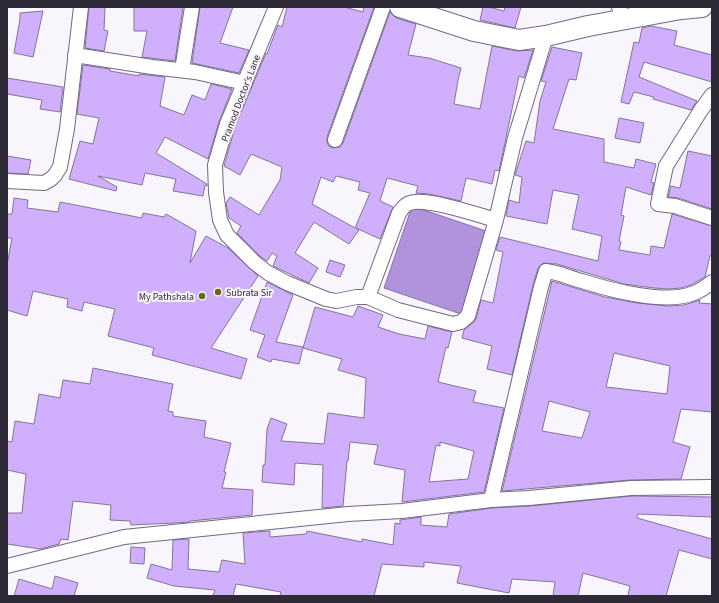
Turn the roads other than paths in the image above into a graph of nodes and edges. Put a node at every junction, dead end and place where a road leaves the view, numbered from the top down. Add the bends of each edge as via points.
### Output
1 (81, 7) edge
2 (192, 7) edge
3 (276, 7) edge
4 (383, 7) edge
5 (400, 7) edge
6 (702, 7) edge
7 (621, 13) edge
8 (546, 36) junction
9 (75, 55) junction
10 (182, 70) junction
11 (245, 83) junction
12 (712, 95) edge
13 (335, 140) dead end
14 (7, 181) edge
15 (712, 218) edge
16 (496, 220) junction
17 (712, 282) edge
18 (368, 297) junction
19 (712, 487) edge
20 (491, 500) junction
21 (7, 566) edge

1 - 9 street
2 - 10 street
3 - 11 street, Pramod Doctor's Lane
4 - 13 street
5 - 8 street via 496,36 518,40
6 - 7 street
7 - 8 street
8 - 16 street, Pramod Doctor's Lane via 515,138
9 - 10 street
9 - 14 street via 60,167 55,175 44,183
10 - 11 street
11 - 18 street, Pramod Doctor's Lane via 227,124 215,165 220,220 227,235 255,263 287,283 336,301
12 - 15 street via 666,166 658,204 675,206
16 - 18 street via 432,203 410,202 398,213
16 - 18 street, Pramod Doctor's Lane via 468,316 461,322 453,324 398,310
17 - 20 street via 693,294 659,297 621,291 546,271
19 - 20 street via 631,488
20 - 21 street via 402,511 124,537

